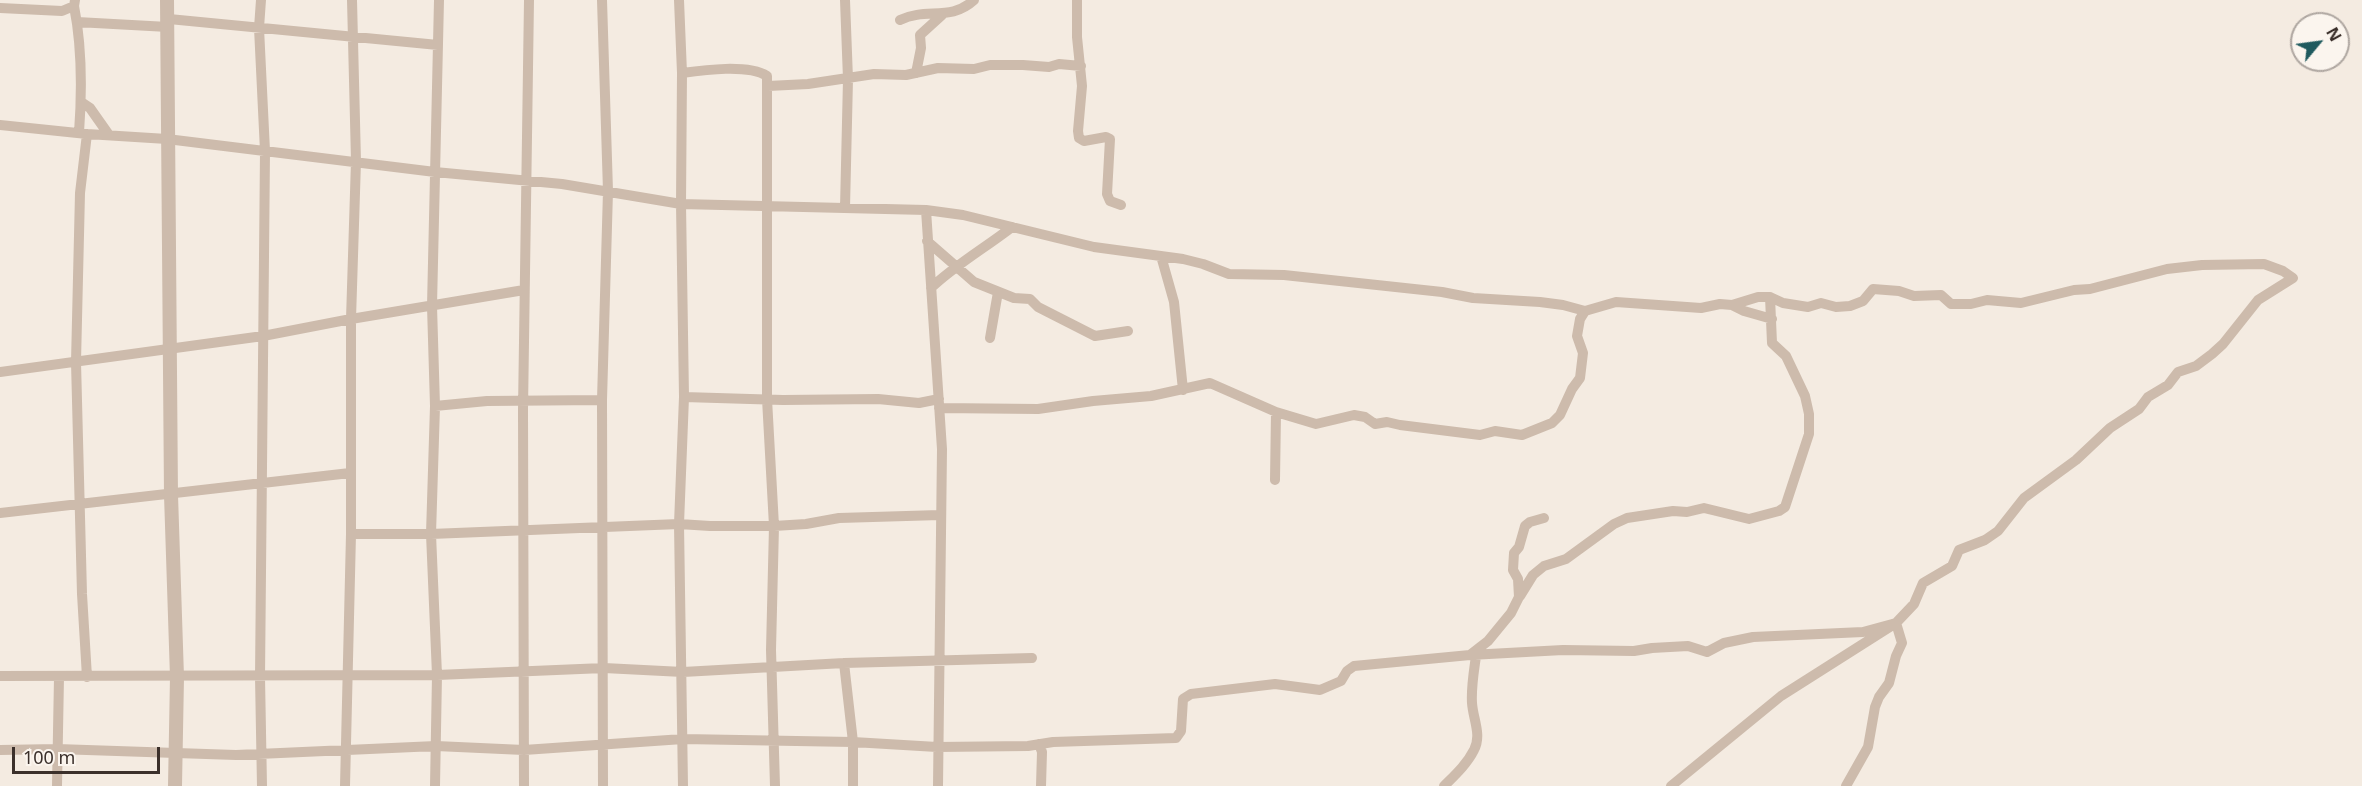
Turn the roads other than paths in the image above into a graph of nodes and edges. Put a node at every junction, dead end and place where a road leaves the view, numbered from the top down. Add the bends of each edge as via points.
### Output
1 (167, 0) edge
2 (261, 0) edge
3 (352, 0) edge
4 (439, 0) edge
5 (529, 0) edge
6 (602, 0) edge
7 (679, 0) edge
8 (845, 0) edge
9 (974, 0) edge
10 (1077, 0) edge
11 (74, 3) edge
12 (0, 8) edge
13 (942, 15) junction
14 (900, 20) dead end
15 (77, 22) junction
16 (168, 23) junction
17 (259, 28) junction
18 (351, 38) junction
19 (438, 45) junction
20 (1080, 66) junction
21 (705, 70) junction
22 (682, 73) junction
23 (916, 73) junction
24 (848, 79) junction
25 (768, 86) junction
26 (81, 102) junction
27 (682, 107) junction
28 (0, 125) edge
29 (83, 134) junction
30 (109, 135) junction
31 (167, 139) junction
32 (264, 151) junction
33 (356, 161) junction
34 (435, 171) junction
35 (525, 180) junction
36 (608, 191) junction
37 (681, 204) junction
38 (1121, 205) dead end
39 (767, 206) junction
40 (845, 208) junction
41 (926, 210) junction
42 (1012, 227) junction
43 (927, 241) junction
44 (1161, 256) junction
45 (956, 267) junction
46 (931, 288) junction
47 (524, 290) junction
48 (998, 292) junction
49 (1770, 297) junction
50 (1783, 303) junction
51 (1732, 305) junction
52 (432, 306) junction
53 (1586, 311) junction
54 (351, 319) junction
55 (1772, 319) junction
56 (1128, 331) dead end
57 (263, 336) junction
58 (990, 338) dead end
59 (170, 350) junction
60 (76, 362) junction
61 (0, 372) edge
62 (1183, 390) junction
63 (684, 397) junction
64 (767, 399) junction
65 (523, 400) junction
66 (602, 400) junction
67 (939, 404) junction
68 (435, 406) junction
69 (1276, 412) junction
70 (350, 473) junction
71 (1275, 480) dead end
72 (261, 483) junction
73 (171, 495) junction
74 (81, 504) junction
75 (0, 513) edge
76 (940, 516) junction
77 (1544, 518) dead end
78 (680, 524) junction
79 (774, 526) junction
80 (602, 527) junction
81 (525, 529) junction
82 (351, 534) junction
83 (431, 534) junction
84 (1519, 597) junction
85 (1896, 623) junction
86 (1473, 656) junction
87 (1032, 658) dead end
88 (940, 660) junction
89 (844, 663) junction
90 (604, 668) junction
91 (772, 668) junction
92 (525, 671) junction
93 (683, 672) junction
94 (347, 675) junction
95 (437, 675) junction
96 (0, 676) edge
97 (59, 677) junction
98 (87, 677) junction
99 (177, 677) junction
100 (260, 677) junction
101 (683, 739) junction
102 (773, 742) junction
103 (853, 742) junction
104 (1039, 744) junction
105 (602, 745) junction
106 (436, 746) junction
107 (937, 747) junction
108 (57, 749) junction
109 (346, 749) junction
110 (0, 750) edge
111 (524, 750) junction
112 (176, 752) junction
113 (262, 753) junction
114 (57, 786) edge
115 (176, 786) edge
116 (262, 786) edge
117 (345, 786) edge
118 (435, 786) edge
119 (524, 786) edge
120 (603, 786) edge
121 (683, 786) edge
122 (775, 786) edge
123 (853, 786) edge
124 (938, 786) edge
125 (1041, 786) edge
126 (1444, 786) edge
127 (1671, 786) edge
128 (1846, 786) edge

1 - 16 street
2 - 17 street
3 - 18 street
4 - 19 street
5 - 35 street
6 - 36 street
7 - 22 street
8 - 24 street
9 - 13 street via 964,9
10 - 20 street
11 - 12 street via 62,11
11 - 15 street
13 - 14 street via 912,14
13 - 23 street via 920,35
15 - 16 street
15 - 26 street
16 - 17 street
16 - 31 street
17 - 18 street
17 - 32 street
18 - 19 street
18 - 33 street
19 - 34 street
20 - 23 street via 990,65
20 - 38 street via 1079,138 1110,139 1107,194 1110,201
21 - 22 street
21 - 25 street via 760,71 767,76
21 - 27 street via 691,81
22 - 27 street
23 - 24 street
24 - 25 street
24 - 40 street
25 - 39 street
26 - 29 street
26 - 30 street
27 - 37 street
28 - 29 street
29 - 30 street
29 - 60 street
30 - 31 street
31 - 32 street
31 - 59 street
32 - 33 street
32 - 57 street
33 - 34 street
33 - 54 street
34 - 35 street
34 - 52 street
35 - 36 street
35 - 47 street
36 - 37 street
36 - 66 street
37 - 39 street
37 - 63 street
39 - 40 street
39 - 64 street
40 - 41 street
41 - 42 street
41 - 43 street
42 - 44 street via 1094,247
42 - 45 street
43 - 45 street
43 - 46 street
44 - 53 street via 1203,264 1229,274 1284,275 1473,298 1551,303
44 - 62 street via 1174,302
45 - 46 street
45 - 48 street via 974,282
46 - 67 street
47 - 52 street
47 - 65 street
48 - 56 street via 1030,299 1095,336
48 - 58 street
49 - 50 street
49 - 51 street
49 - 55 street
50 - 55 street
50 - 85 street via 1851,306 1863,301 1871,289 1914,296 1941,295 1951,304 1987,300 2021,303 2166,269 2202,265 2264,264 2293,278 2258,300 2212,354 2196,366 2178,372 2139,409 2024,498 1998,531 1959,550 1952,566 1923,583 1914,604
51 - 53 street via 1701,308 1616,302
51 - 55 street
52 - 54 street
52 - 68 street
53 - 69 street via 1577,336 1582,353 1580,378 1552,423 1522,435 1495,431 1480,435 1392,422 1375,424 1359,416 1316,424
54 - 57 street
54 - 70 street
55 - 84 street via 1772,343 1786,356 1809,414 1809,435 1785,507 1749,519 1704,508 1627,518 1566,559 1544,566
57 - 59 street
57 - 72 street
59 - 60 street
59 - 73 street
60 - 61 street
60 - 74 street
62 - 67 street via 1038,409
62 - 69 street via 1213,384
63 - 64 street
63 - 78 street
64 - 67 street via 878,399
64 - 79 street
65 - 66 street
65 - 68 street
65 - 81 street
66 - 80 street
67 - 76 street
68 - 83 street
69 - 71 street
70 - 72 street
70 - 82 street
72 - 73 street
72 - 100 street
73 - 74 street
73 - 99 street
74 - 75 street
74 - 98 street
76 - 79 street via 839,518
76 - 88 street
77 - 84 street via 1526,526 1514,553
78 - 79 street
78 - 80 street
78 - 93 street
79 - 91 street
80 - 81 street
80 - 90 street
81 - 83 street
81 - 92 street
82 - 83 street
82 - 94 street
83 - 95 street
84 - 86 street via 1511,613
85 - 86 street via 1863,632 1754,637 1707,652 1688,646
85 - 127 street via 1781,696
85 - 128 street via 1902,643 1889,683 1875,707 1868,747
86 - 104 street via 1354,666 1341,681 1320,690 1275,684 1191,694 1183,699 1181,731 1176,738
86 - 126 street via 1476,743 1460,771
87 - 88 street
88 - 89 street
88 - 107 street
89 - 91 street
89 - 103 street
90 - 92 street
90 - 93 street
90 - 105 street
91 - 93 street
91 - 102 street
92 - 95 street
92 - 111 street
93 - 101 street
94 - 95 street
94 - 100 street
94 - 109 street
95 - 106 street
96 - 97 street
97 - 98 street
97 - 108 street
98 - 99 street
99 - 100 street
99 - 112 street
100 - 113 street
101 - 102 street
101 - 105 street
101 - 121 street
102 - 103 street
102 - 122 street
103 - 107 street
103 - 123 street
104 - 107 street
104 - 125 street
105 - 111 street
105 - 120 street
106 - 109 street
106 - 111 street
106 - 118 street
107 - 124 street
108 - 110 street
108 - 112 street
108 - 114 street
109 - 113 street
109 - 117 street
111 - 119 street
112 - 113 street
112 - 115 street
113 - 116 street

